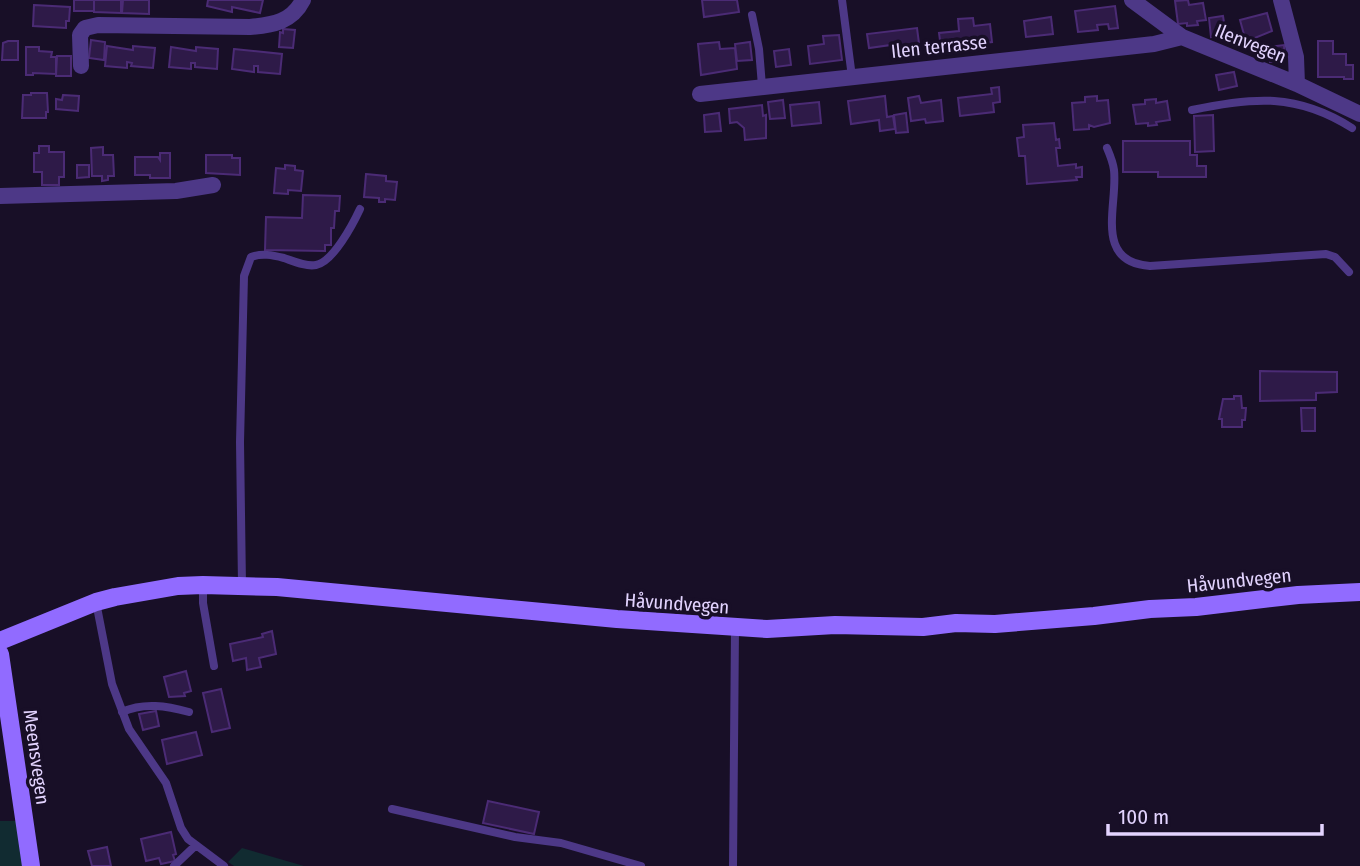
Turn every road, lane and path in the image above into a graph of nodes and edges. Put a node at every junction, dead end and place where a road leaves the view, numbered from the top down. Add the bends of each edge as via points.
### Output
1 (303, 0) edge
2 (842, 0) edge
3 (1132, 0) edge
4 (1282, 0) edge
5 (752, 15) dead end
6 (1182, 37) junction
7 (81, 66) dead end
8 (852, 77) junction
9 (1297, 84) junction
10 (762, 86) junction
11 (699, 94) dead end
12 (1192, 110) dead end
13 (1356, 121) edge
14 (1107, 148) dead end
15 (213, 186) dead end
16 (0, 196) edge
17 (360, 209) dead end
18 (1349, 272) dead end
19 (203, 584) junction
20 (243, 585) junction
21 (1360, 592) edge
22 (96, 602) junction
23 (735, 628) junction
24 (0, 641) edge
25 (0, 654) edge
26 (214, 666) dead end
27 (122, 712) junction
28 (189, 712) dead end
29 (393, 809) dead end
30 (195, 846) junction
31 (31, 866) edge
32 (174, 866) edge
33 (224, 866) edge
34 (641, 866) edge
35 (733, 866) edge

1 - 7 street via 292,15 276,25 85,27 80,35
2 - 8 lane
3 - 6 street, Ilenvegen
4 - 9 street via 1296,57
5 - 10 lane
6 - 8 street, Ilen terrasse via 1154,44
6 - 9 street, Ilenvegen
8 - 10 street, Ilen terrasse
9 - 13 street, Ilenvegen via 1354,109
10 - 11 street, Ilen terrasse
12 - 13 lane via 1259,99
14 - 18 lane via 1114,169 1113,237 1133,263 1326,254
15 - 16 street
17 - 20 lane via 323,262 307,265 258,255 247,264 240,419
19 - 20 main road, Håvundvegen
19 - 22 main road, Håvundvegen
19 - 26 lane
20 - 23 main road, Håvundvegen
21 - 23 main road, Håvundvegen via 995,624
22 - 24 main road, Håvundvegen
22 - 27 lane
23 - 35 lane
25 - 31 main road, Meensvegen
27 - 28 lane via 152,705
27 - 30 lane via 166,783 181,828
29 - 34 lane via 561,843
30 - 32 lane
30 - 33 lane

